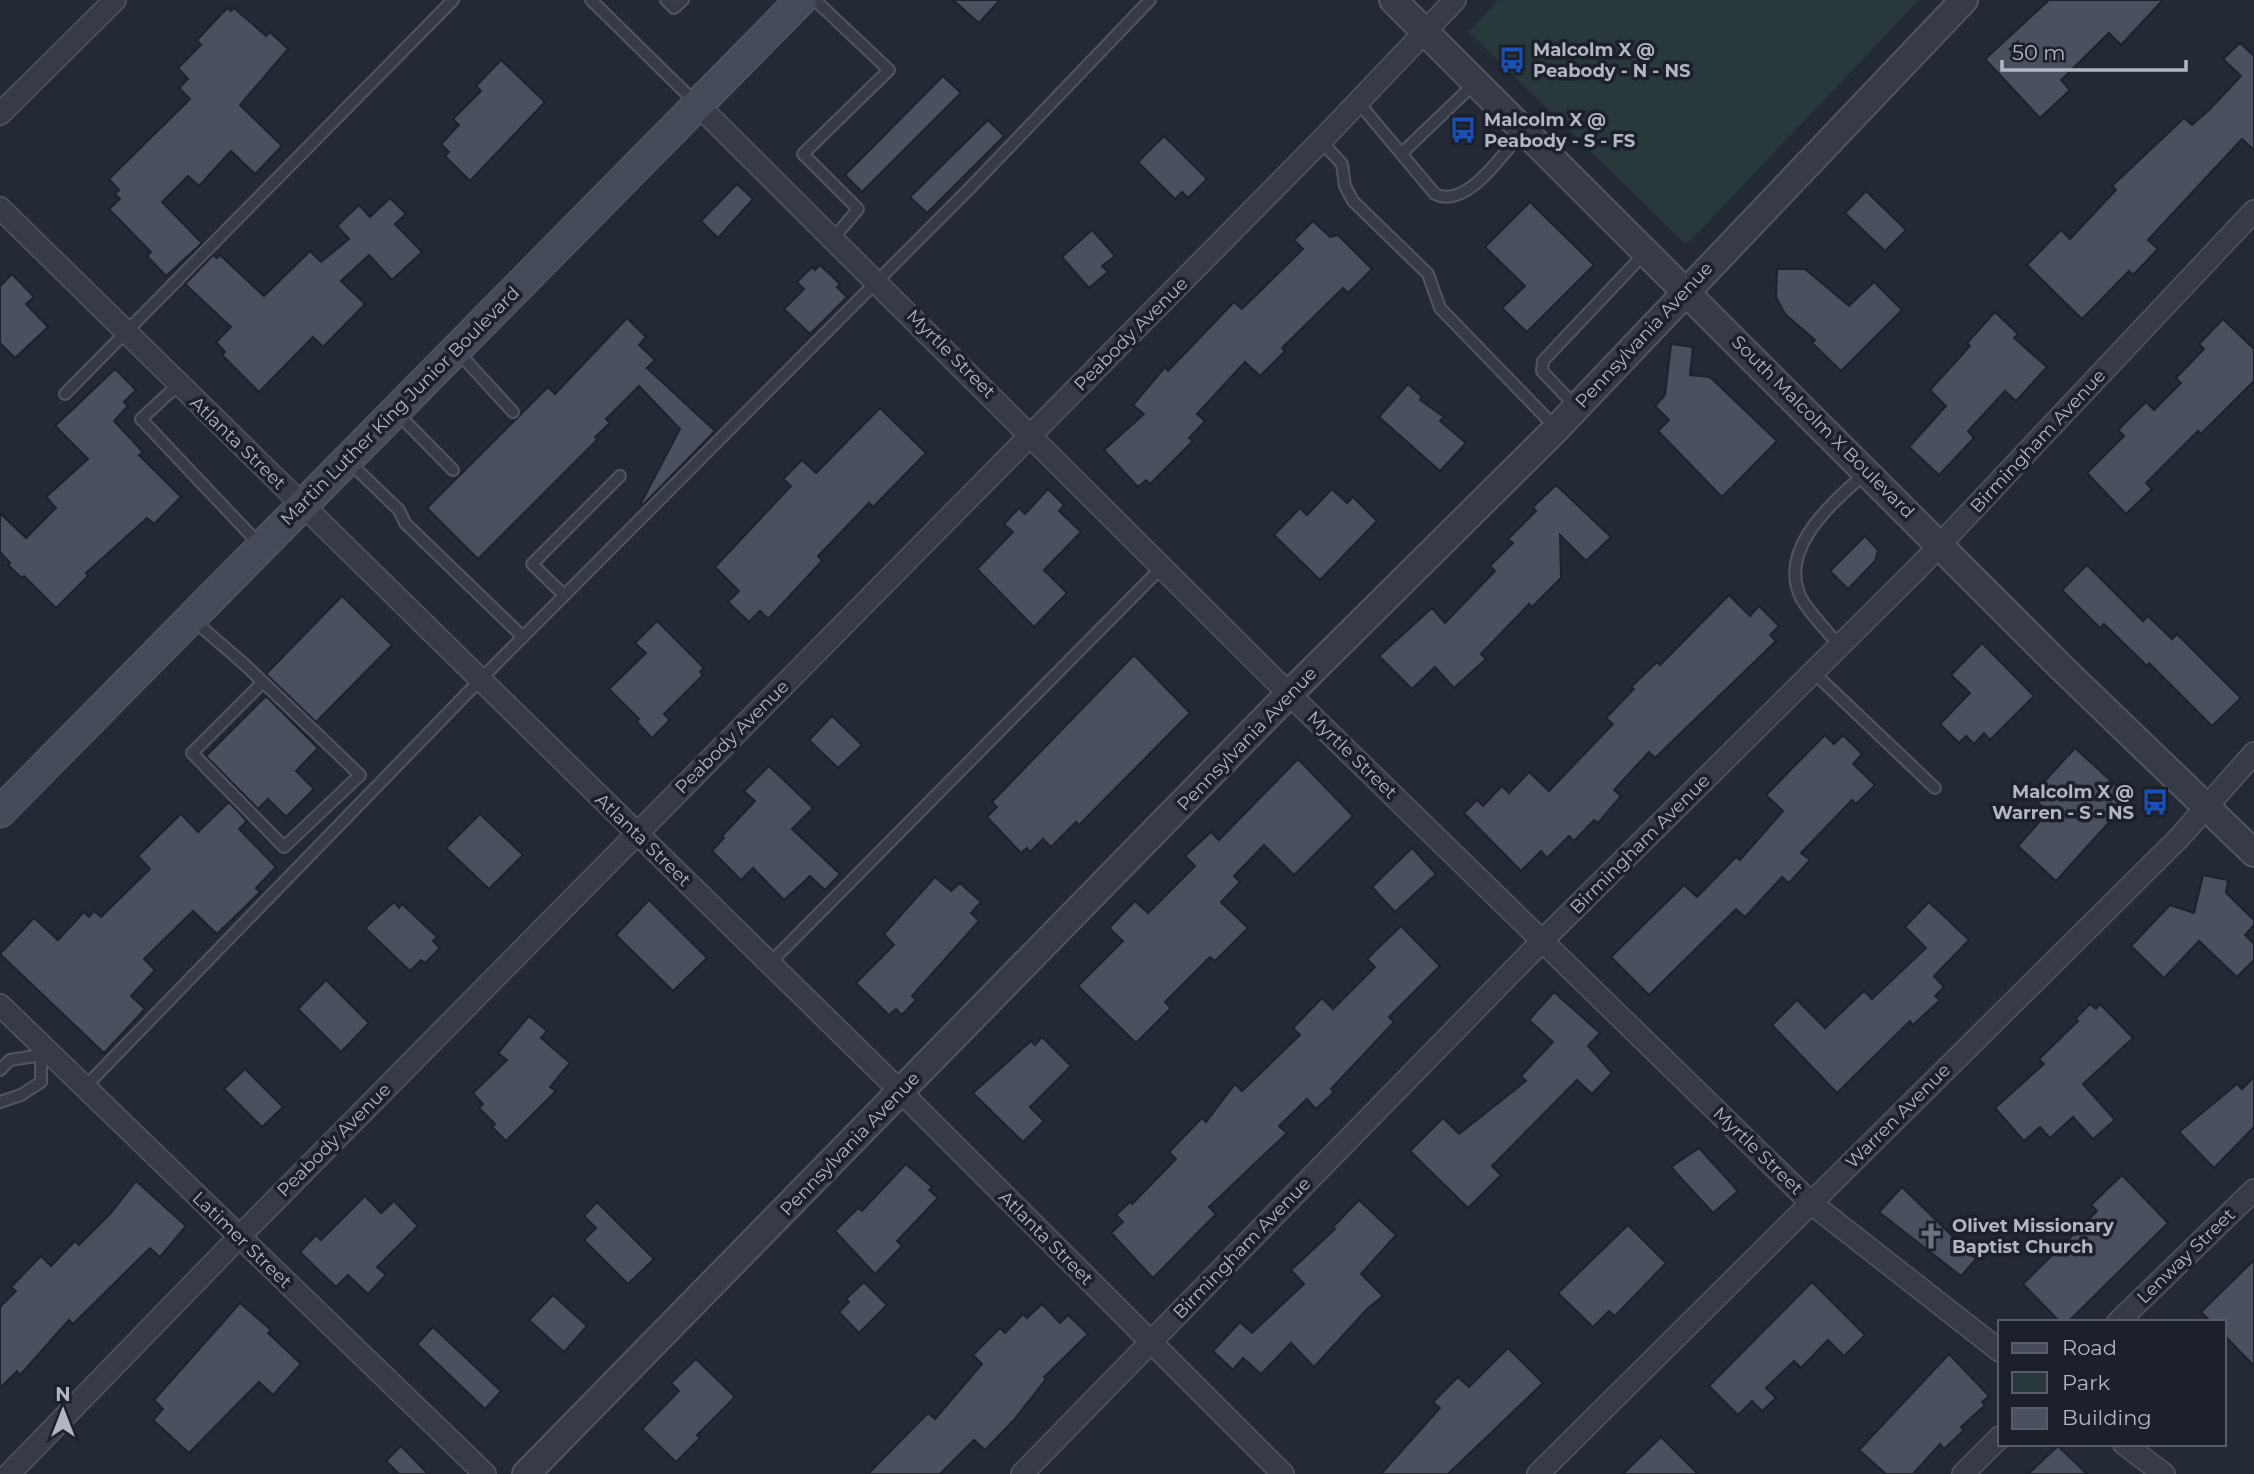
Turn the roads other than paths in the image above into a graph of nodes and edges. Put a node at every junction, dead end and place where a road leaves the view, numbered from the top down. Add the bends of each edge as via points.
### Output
1 (115, 0) edge
2 (453, 0) edge
3 (666, 0) edge
4 (683, 0) edge
5 (801, 0) edge
6 (815, 0) edge
7 (1150, 0) edge
8 (1393, 0) edge
9 (1455, 0) edge
10 (1964, 0) edge
11 (594, 1) edge
12 (1425, 32) junction
13 (1475, 83) junction
14 (1358, 102) junction
15 (697, 104) junction
16 (0, 114) edge
17 (1523, 131) junction
18 (1321, 141) junction
19 (1402, 153) junction
20 (0, 208) edge
21 (2254, 211) edge
22 (833, 239) junction
23 (1646, 252) junction
24 (877, 280) junction
25 (1685, 291) junction
26 (124, 332) junction
27 (456, 350) junction
28 (178, 385) junction
29 (65, 394) dead end
30 (1576, 407) junction
31 (396, 411) junction
32 (513, 412) dead end
33 (1557, 428) junction
34 (1031, 435) junction
35 (347, 460) junction
36 (453, 470) dead end
37 (1867, 471) junction
38 (620, 476) dead end
39 (302, 506) junction
40 (1940, 543) junction
41 (261, 547) junction
42 (1162, 567) junction
43 (564, 596) junction
44 (191, 618) junction
45 (523, 637) junction
46 (1838, 645) junction
47 (1812, 671) junction
48 (480, 680) junction
49 (263, 682) junction
50 (1289, 694) junction
51 (2254, 753) edge
52 (1935, 788) dead end
53 (2206, 805) junction
54 (0, 812) edge
55 (636, 834) junction
56 (2254, 853) edge
57 (1542, 941) junction
58 (770, 963) junction
59 (0, 1005) edge
60 (43, 1052) junction
61 (0, 1070) edge
62 (85, 1087) junction
63 (901, 1092) junction
64 (0, 1102) edge
65 (2254, 1190) edge
66 (1811, 1203) junction
67 (239, 1237) junction
68 (2120, 1320) edge
69 (1150, 1342) junction
70 (1998, 1349) edge
71 (1998, 1439) edge
72 (2127, 1446) edge
73 (9, 1474) edge
74 (485, 1474) edge
75 (526, 1474) edge
76 (1022, 1474) edge
77 (1283, 1474) edge
78 (1538, 1474) edge
79 (1963, 1474) edge
80 (2164, 1474) edge

1 - 16 street
2 - 26 lane
3 - 4 lane via 674,8
5 - 15 main road, Martin Luther King Junior Boulevard
6 - 22 lane via 889,70 803,154 858,209
7 - 24 lane
8 - 12 street, South Malcolm X Boulevard
9 - 12 street, Peabody Avenue
10 - 25 street, Pennsylvania Avenue
11 - 15 lane
12 - 13 street, South Malcolm X Boulevard
12 - 14 street, Peabody Avenue
13 - 17 street, South Malcolm X Boulevard
13 - 19 lane
14 - 18 street, Peabody Avenue
14 - 19 lane
15 - 22 street, Myrtle Street
15 - 27 main road, Martin Luther King Junior Boulevard
17 - 19 lane via 1458,197 1445,199 1435,194
17 - 23 street, South Malcolm X Boulevard
18 - 33 lane via 1342,164 1353,201 1428,274 1440,308
18 - 34 street, Peabody Avenue
20 - 26 street, Atlanta Street
21 - 40 street, Birmingham Avenue
22 - 24 street, Myrtle Street
23 - 25 street, South Malcolm X Boulevard
23 - 30 lane via 1543,361 1542,371
24 - 34 street, Myrtle Street
24 - 43 lane
25 - 30 street, Pennsylvania Avenue
25 - 37 street, South Malcolm X Boulevard
26 - 28 street, Atlanta Street
26 - 29 lane
27 - 31 main road, Martin Luther King Junior Boulevard
27 - 32 lane
28 - 39 street, Atlanta Street
28 - 41 lane via 141,419
30 - 33 street, Pennsylvania Avenue
31 - 35 main road, Martin Luther King Junior Boulevard
31 - 36 lane
33 - 50 street, Pennsylvania Avenue
34 - 42 street, Myrtle Street
34 - 55 street, Peabody Avenue
35 - 39 main road, Martin Luther King Junior Boulevard
35 - 45 lane
37 - 40 street, South Malcolm X Boulevard
37 - 46 lane via 1831,504 1800,545 1796,565 1801,597
38 - 43 lane via 532,564
39 - 41 main road, Martin Luther King Junior Boulevard
39 - 48 street, Atlanta Street
40 - 46 street, Birmingham Avenue
40 - 53 street, South Malcolm X Boulevard
41 - 44 main road, Martin Luther King Junior Boulevard
42 - 50 street, Myrtle Street
42 - 58 lane
43 - 45 lane
44 - 49 lane
44 - 54 main road, Martin Luther King Junior Boulevard
45 - 48 lane
46 - 47 street, Birmingham Avenue
47 - 52 lane
47 - 57 street, Birmingham Avenue
48 - 55 street, Atlanta Street
48 - 62 lane
49 - 49 lane via 359,775 284,847 192,753
50 - 57 street, Myrtle Street
50 - 63 street, Pennsylvania Avenue
51 - 53 street, Warren Avenue
53 - 56 street, South Malcolm X Boulevard
53 - 66 street, Warren Avenue via 2179,838
55 - 58 street, Atlanta Street
55 - 67 street, Peabody Avenue
57 - 66 street, Myrtle Street
57 - 69 street, Birmingham Avenue
58 - 63 street, Atlanta Street
59 - 60 street, Latimer Street
60 - 61 lane via 10,1060
60 - 62 street, Latimer Street
60 - 64 lane via 41,1082
62 - 67 street, Latimer Street
63 - 69 street, Atlanta Street
63 - 75 street, Pennsylvania Avenue
65 - 68 street, Lenway Street
66 - 70 street, Myrtle Street
66 - 78 street, Warren Avenue
67 - 73 street, Peabody Avenue
67 - 74 street, Latimer Street
69 - 76 street, Birmingham Avenue
69 - 77 street, Atlanta Street
71 - 79 street
72 - 80 street

